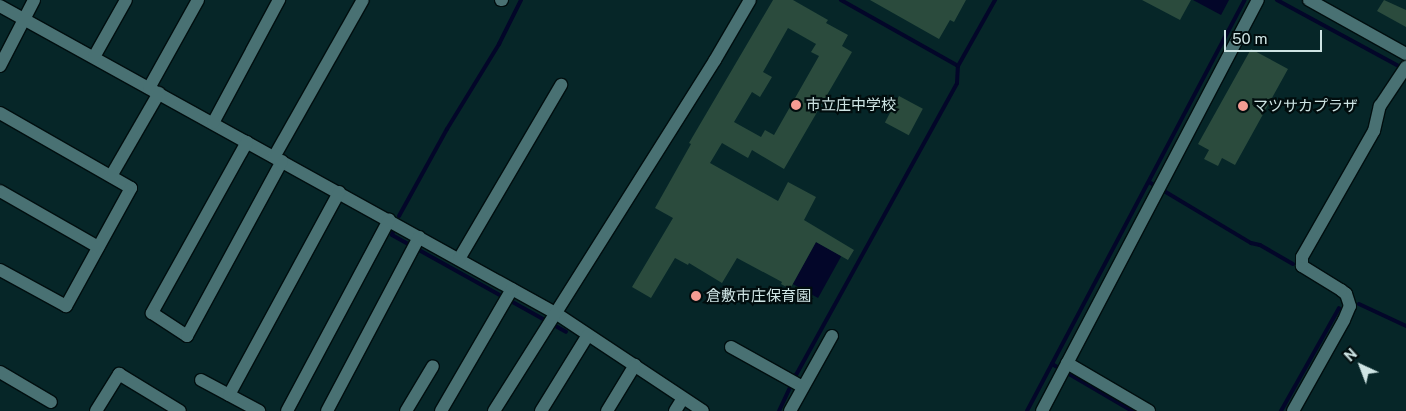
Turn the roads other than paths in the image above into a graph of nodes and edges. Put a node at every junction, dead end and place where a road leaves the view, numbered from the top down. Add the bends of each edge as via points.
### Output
1 (34, 0) edge
2 (126, 0) edge
3 (198, 0) edge
4 (279, 0) edge
5 (363, 0) edge
6 (750, 0) edge
7 (1258, 0) edge
8 (1309, 0) edge
9 (0, 6) edge
10 (25, 20) junction
11 (1406, 54) edge
12 (94, 57) junction
13 (0, 66) edge
14 (1404, 70) edge
15 (561, 85) dead end
16 (154, 90) junction
17 (0, 113) edge
18 (213, 123) junction
19 (247, 142) junction
20 (278, 159) junction
21 (111, 176) junction
22 (0, 191) edge
23 (339, 192) junction
24 (389, 220) junction
25 (415, 243) junction
26 (98, 247) junction
27 (459, 259) junction
28 (0, 270) edge
29 (508, 295) junction
30 (553, 320) junction
31 (588, 335) junction
32 (832, 336) dead end
33 (731, 347) dead end
34 (635, 365) junction
35 (433, 366) dead end
36 (1064, 368) junction
37 (0, 372) edge
38 (201, 380) dead end
39 (801, 386) junction
40 (229, 395) junction
41 (683, 398) junction
42 (51, 402) dead end
43 (172, 409) edge
44 (96, 411) edge
45 (259, 411) edge
46 (287, 411) edge
47 (327, 411) edge
48 (406, 411) edge
49 (441, 411) edge
50 (494, 411) edge
51 (541, 411) edge
52 (607, 411) edge
53 (674, 411) edge
54 (703, 411) edge
55 (790, 411) edge
56 (1042, 411) edge
57 (1149, 411) edge
58 (1293, 411) edge

1 - 10 street
2 - 12 street
3 - 16 street
4 - 18 street
5 - 20 street
6 - 30 street
7 - 36 street
8 - 11 street
9 - 10 street
10 - 12 street
10 - 13 street
12 - 16 street
14 - 58 street via 1380,106 1374,131 1302,256 1302,266 1342,290 1350,306
15 - 27 street
16 - 18 street
16 - 21 street
17 - 21 street
18 - 19 street
19 - 20 street
19 - 20 street via 152,313 187,336
20 - 23 street
21 - 26 street via 131,188
22 - 26 street
23 - 24 street
23 - 40 street
24 - 25 street
24 - 46 street
25 - 27 street
25 - 47 street
26 - 28 street via 66,306
27 - 29 street
29 - 30 street
29 - 49 street
30 - 31 street
30 - 50 street
31 - 34 street
31 - 51 street
32 - 39 street
33 - 39 street
34 - 41 street
34 - 52 street
35 - 48 street
36 - 56 street
36 - 57 street
37 - 42 street
38 - 40 street
39 - 55 street
40 - 45 street
41 - 53 street
41 - 54 street
43 - 44 street via 119,374

